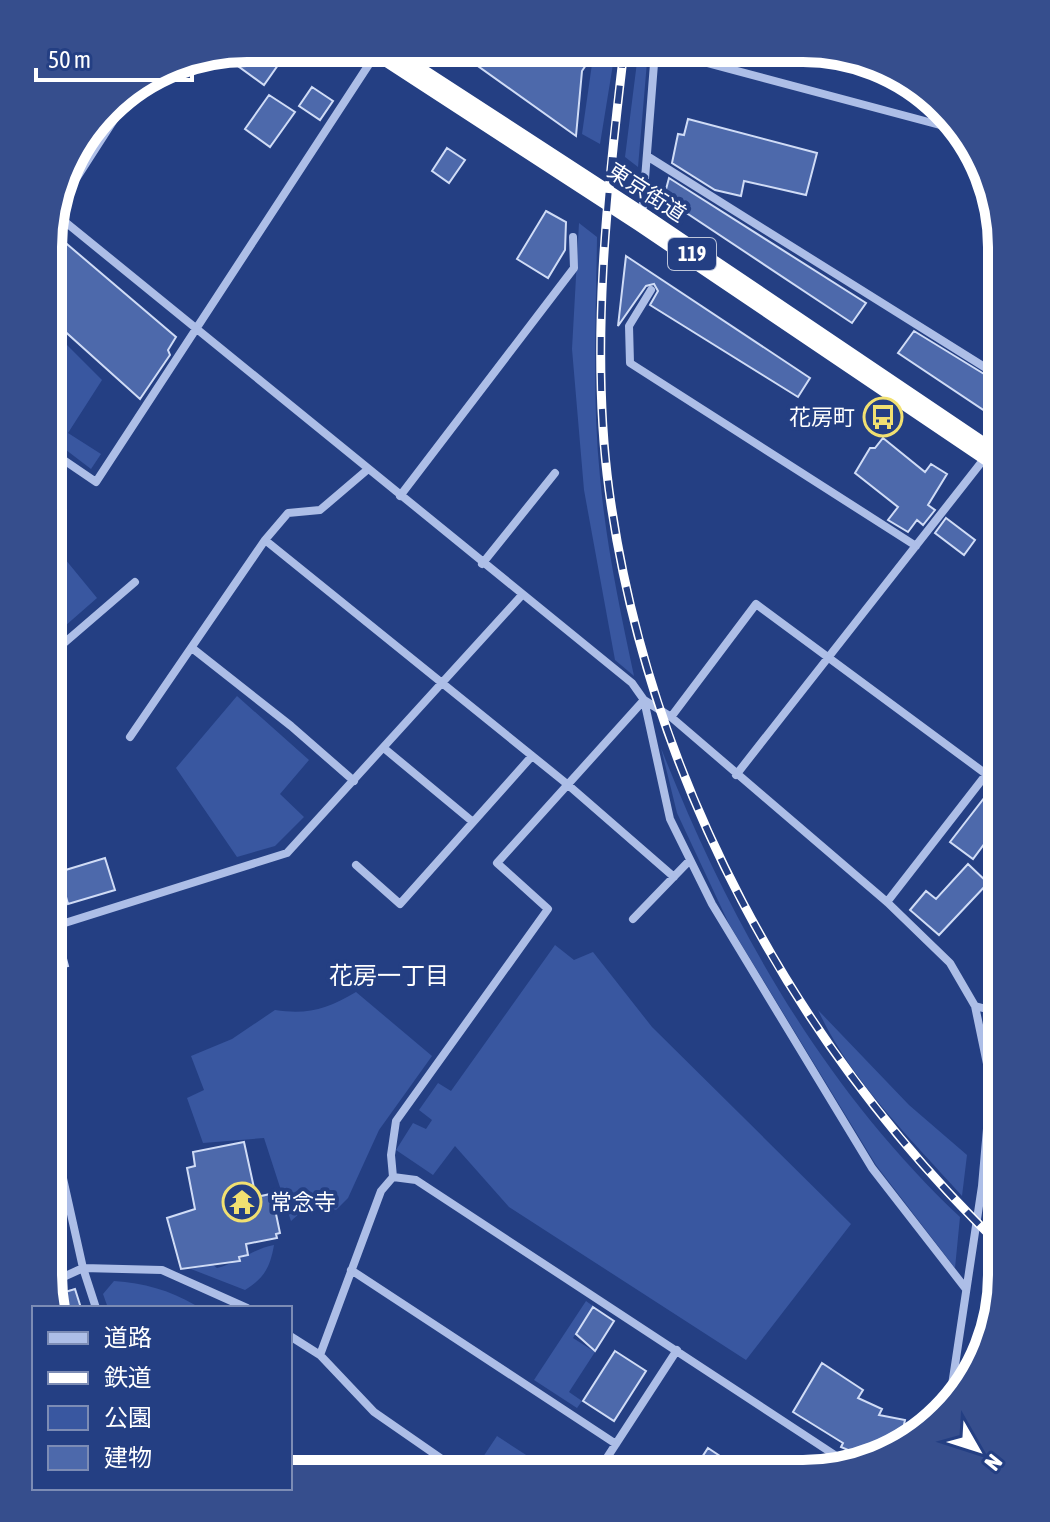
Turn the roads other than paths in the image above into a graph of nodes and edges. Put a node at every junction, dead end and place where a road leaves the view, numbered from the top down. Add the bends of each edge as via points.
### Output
1 (370, 62) edge
2 (399, 62) edge
3 (654, 62) edge
4 (703, 62) edge
5 (116, 116) edge
6 (943, 126) edge
7 (647, 156) junction
8 (75, 180) edge
9 (642, 220) junction
10 (64, 221) edge
11 (573, 237) dead end
12 (651, 290) dead end
13 (195, 330) junction
14 (988, 369) edge
15 (988, 445) edge
16 (62, 459) edge
17 (988, 462) edge
18 (367, 470) junction
19 (555, 473) dead end
20 (400, 496) junction
21 (265, 540) junction
22 (916, 546) junction
23 (482, 564) junction
24 (135, 582) dead end
25 (522, 595) junction
26 (62, 645) edge
27 (192, 648) junction
28 (829, 659) junction
29 (444, 685) junction
30 (644, 700) junction
31 (671, 717) junction
32 (130, 737) dead end
33 (385, 749) junction
34 (532, 756) junction
35 (988, 772) edge
36 (986, 774) junction
37 (736, 775) junction
38 (354, 781) junction
39 (567, 784) junction
40 (473, 822) junction
41 (690, 860) junction
42 (356, 865) dead end
43 (674, 877) junction
44 (887, 902) junction
45 (633, 919) dead end
46 (62, 924) edge
47 (975, 1006) junction
48 (988, 1009) edge
49 (988, 1069) edge
50 (988, 1117) edge
51 (62, 1174) edge
52 (393, 1177) junction
53 (83, 1268) junction
54 (351, 1270) junction
55 (62, 1278) edge
56 (966, 1289) junction
57 (95, 1306) edge
58 (243, 1306) edge
59 (292, 1337) edge
60 (677, 1350) junction
61 (320, 1355) junction
62 (952, 1384) edge
63 (616, 1444) junction
64 (837, 1456) edge
65 (442, 1460) edge
66 (606, 1460) edge

1 - 13 street
2 - 9 highway, 東京街道 / 119
3 - 7 street
4 - 6 street
5 - 8 street
7 - 9 street
7 - 14 street
9 - 15 highway, 東京街道 / 119
10 - 13 street
11 - 20 street via 574,268
12 - 22 street via 629,326 630,363
13 - 16 street via 96,482
13 - 18 street
17 - 22 street
18 - 20 street
18 - 21 street via 320,510 288,513
19 - 23 street
20 - 23 street
21 - 27 street
21 - 29 street
22 - 28 street
23 - 25 street
24 - 26 street
25 - 29 street
25 - 30 street via 632,683
27 - 32 street
27 - 38 street
28 - 31 street via 756,604
28 - 36 street
28 - 37 street
29 - 33 street
29 - 34 street
30 - 31 street
30 - 39 street
30 - 41 street via 670,819
31 - 37 street
33 - 38 street
33 - 40 street
34 - 39 street
34 - 40 street
35 - 36 street
36 - 44 street
37 - 44 street
38 - 46 street via 287,853
39 - 43 street
39 - 52 street via 497,863 548,909 396,1121
40 - 42 street via 400,904
41 - 43 street
41 - 56 street via 765,996 872,1168
43 - 45 street
44 - 47 street via 950,963
47 - 48 street
47 - 49 street
50 - 56 street
51 - 53 street
52 - 54 street via 381,1191
52 - 60 street via 416,1180
53 - 55 street
53 - 57 street
53 - 58 street via 162,1270
54 - 61 street
54 - 63 street
56 - 62 street
59 - 61 street
60 - 63 street
60 - 64 street
61 - 65 street via 374,1412
63 - 66 street

